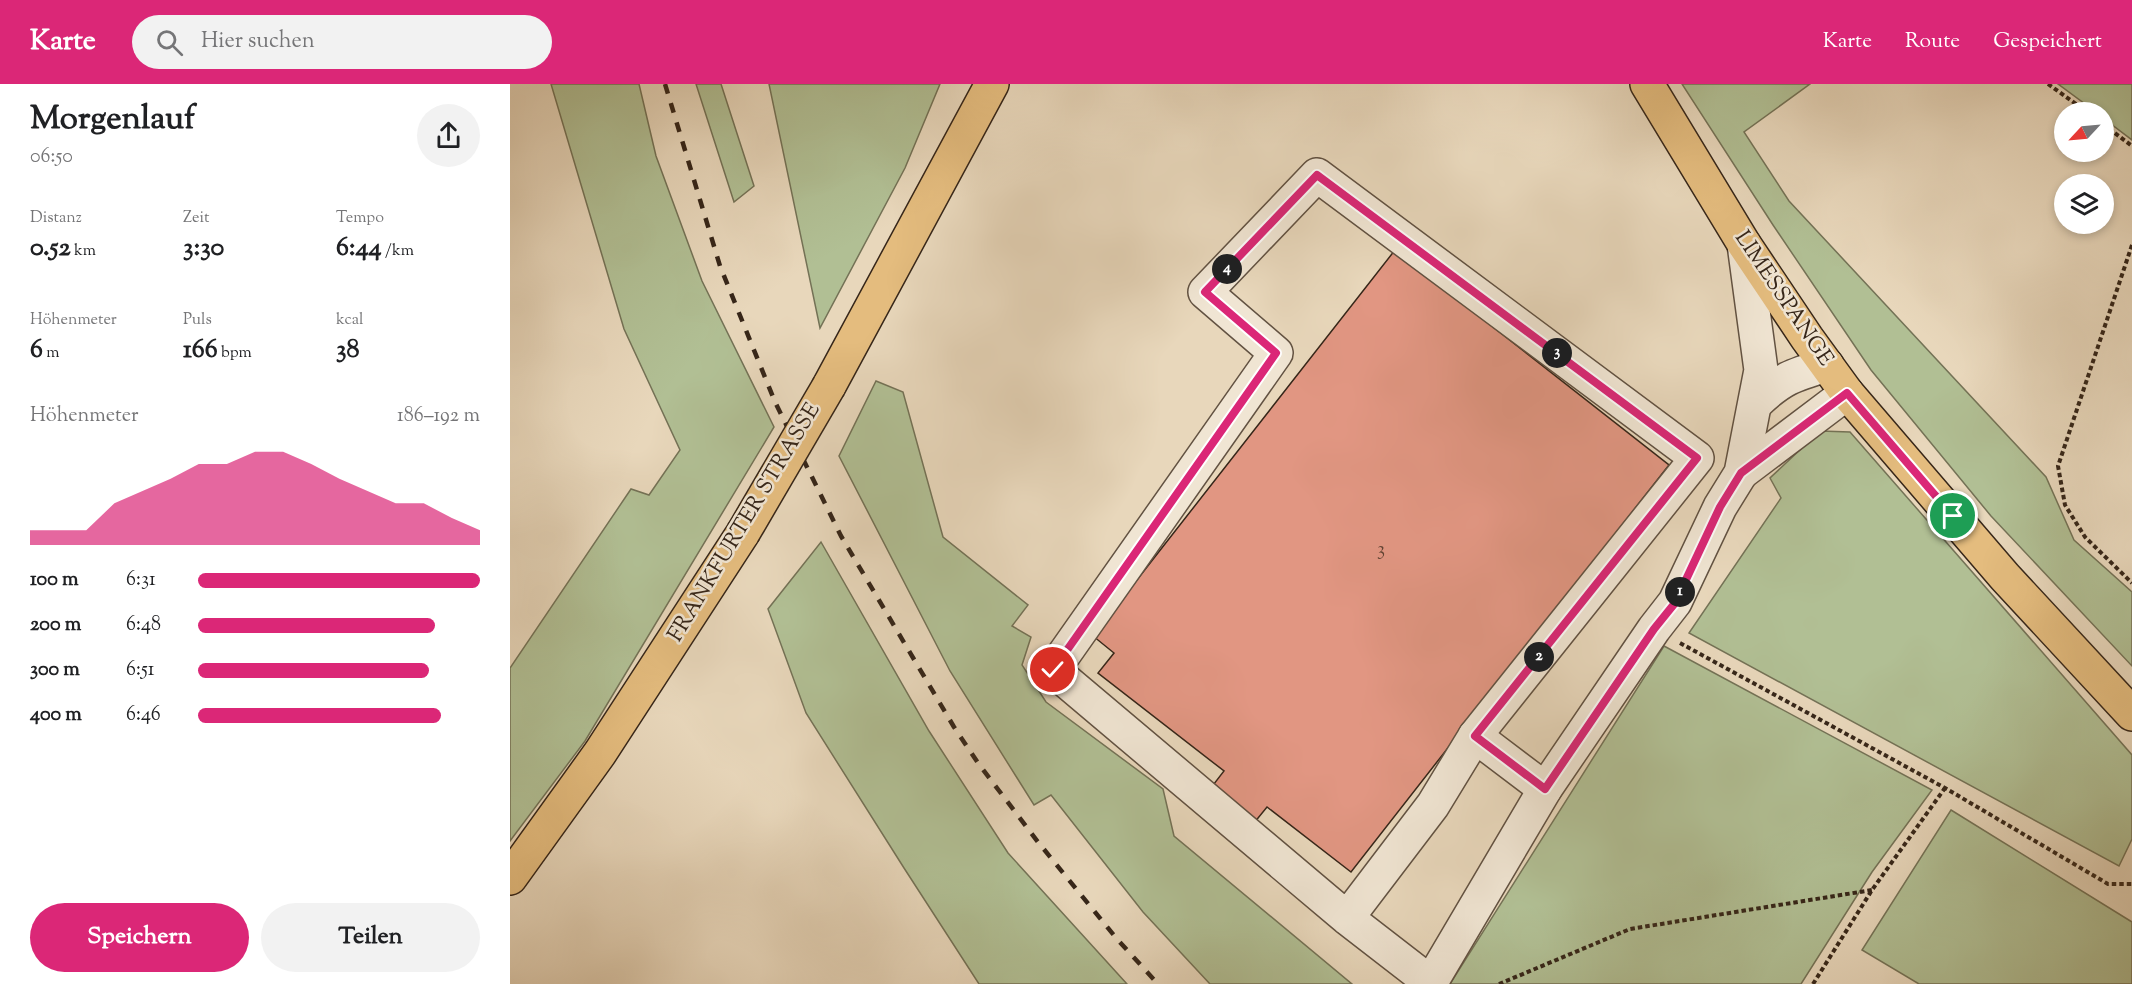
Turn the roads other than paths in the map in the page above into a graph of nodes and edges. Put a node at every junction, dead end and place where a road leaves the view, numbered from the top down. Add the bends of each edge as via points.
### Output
1 (980, 84) edge
2 (992, 84) edge
3 (1647, 84) edge
4 (955, 152) junction
5 (1744, 244) junction
6 (1827, 365) junction
7 (1847, 393) junction
8 (1756, 403) junction
9 (1741, 473) junction
10 (2132, 714) edge
11 (1475, 736) junction
12 (1545, 789) junction
13 (510, 878) edge
14 (1347, 918) junction
15 (1430, 984) edge

1 - 4 main road
2 - 4 main road
3 - 5 main road, LIMESSPANGE
4 - 13 main road, FRANKFURTER STRASSE, bridge via 829,386 743,533 600,753
5 - 6 main road, LIMESSPANGE
5 - 8 street via 1761,370
6 - 7 main road, LIMESSPANGE
6 - 8 street via 1789,376
7 - 9 street
7 - 10 main road, LIMESSPANGE via 2006,577
8 - 9 street
9 - 12 street via 1720,507 1675,603
11 - 12 street
11 - 14 street via 1433,805
11 - 14 street via 1697,458 1317,175 1205,292 1276,353 1053,670
12 - 15 street
14 - 15 street

